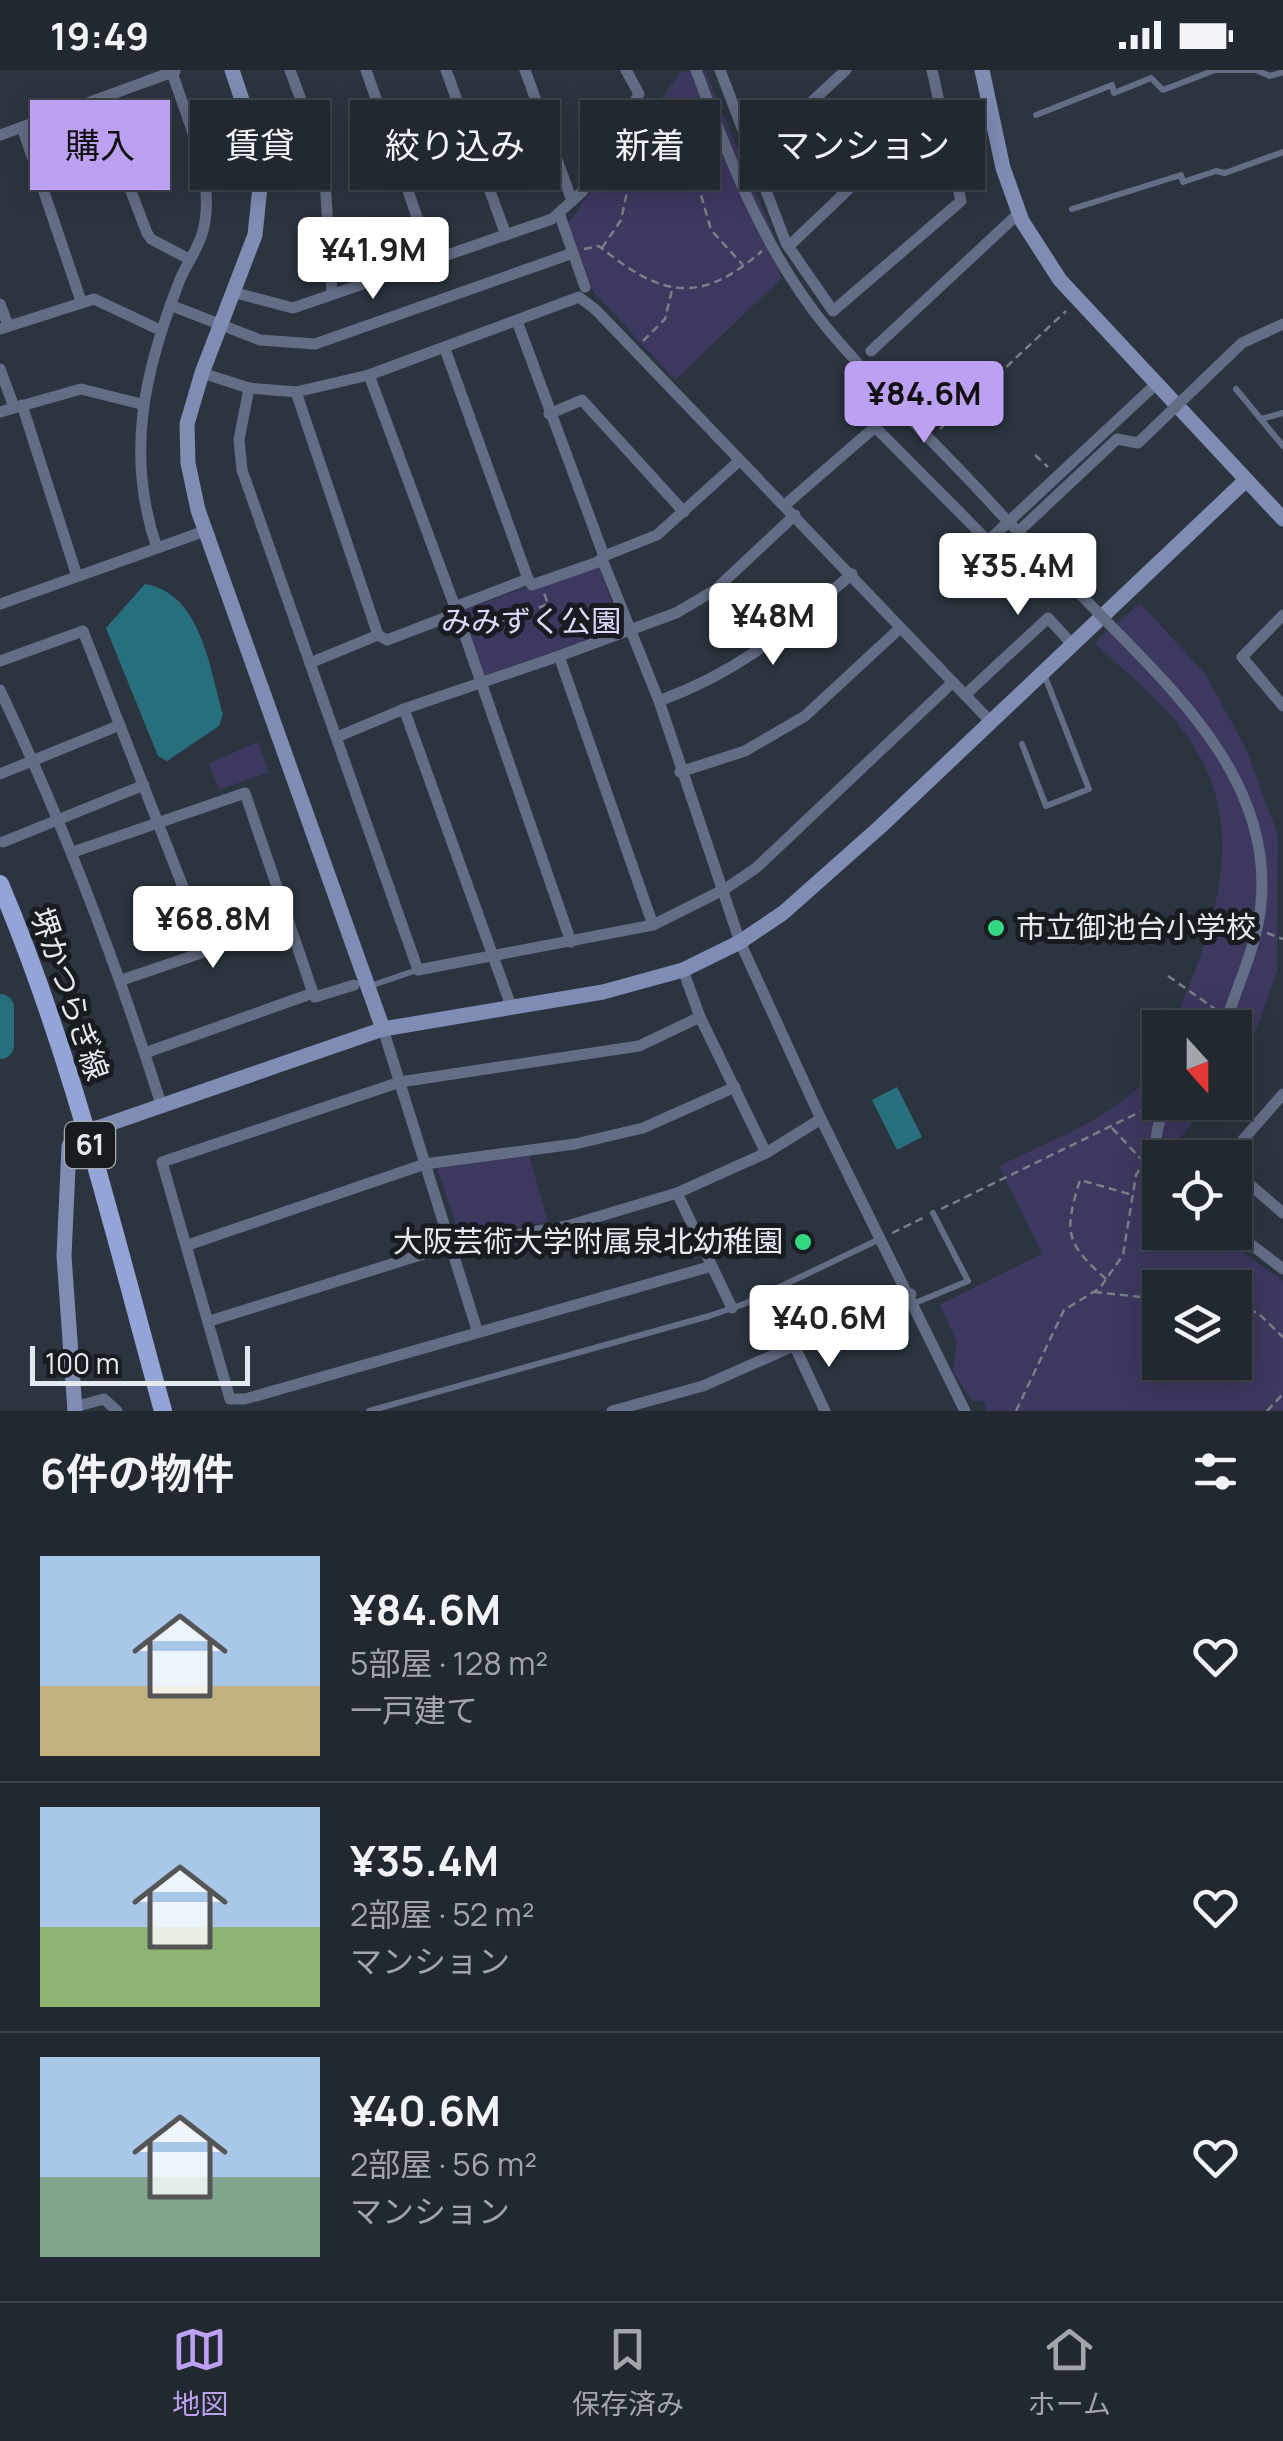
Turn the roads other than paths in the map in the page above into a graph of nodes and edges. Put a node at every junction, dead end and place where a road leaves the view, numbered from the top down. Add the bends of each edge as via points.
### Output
1 (232, 70) edge
2 (290, 70) edge
3 (366, 70) edge
4 (446, 70) edge
5 (525, 70) edge
6 (626, 70) edge
7 (696, 70) edge
8 (846, 70) edge
9 (932, 70) edge
10 (982, 70) edge
11 (1254, 70) edge
12 (176, 71) edge
13 (1283, 72) edge
14 (725, 73) edge
15 (96, 100) edge
16 (814, 100) edge
17 (938, 100) edge
18 (1036, 115) dead end
19 (740, 122) edge
20 (30, 124) edge
21 (22, 127) junction
22 (0, 135) edge
23 (1283, 152) edge
24 (131, 190) edge
25 (765, 190) edge
26 (848, 190) edge
27 (959, 190) edge
28 (572, 201) junction
29 (1072, 209) dead end
30 (558, 213) junction
31 (1019, 213) junction
32 (506, 235) junction
33 (789, 246) junction
34 (573, 252) junction
35 (189, 259) junction
36 (432, 260) junction
37 (585, 287) dead end
38 (236, 292) junction
39 (332, 294) junction
40 (81, 301) junction
41 (0, 304) edge
42 (170, 305) junction
43 (518, 322) junction
44 (1283, 324) edge
45 (4, 327) edge
46 (221, 327) junction
47 (160, 330) junction
48 (445, 348) junction
49 (871, 351) dead end
50 (0, 369) edge
51 (202, 372) junction
52 (368, 375) junction
53 (1155, 385) junction
54 (249, 388) junction
55 (1236, 389) dead end
56 (296, 392) junction
57 (141, 404) junction
58 (18, 406) junction
59 (0, 412) edge
60 (1283, 413) edge
61 (549, 414) junction
62 (1261, 419) junction
63 (1283, 446) edge
64 (739, 461) junction
65 (1245, 480) junction
66 (784, 505) junction
67 (684, 512) junction
68 (795, 515) junction
69 (1283, 519) edge
70 (205, 530) junction
71 (1020, 536) junction
72 (157, 548) junction
73 (603, 558) junction
74 (852, 574) junction
75 (78, 576) junction
76 (534, 581) junction
77 (1, 600) edge
78 (455, 610) junction
79 (1283, 616) edge
80 (899, 628) junction
81 (629, 630) junction
82 (378, 635) junction
83 (1073, 645) junction
84 (560, 656) junction
85 (0, 662) edge
86 (310, 664) junction
87 (1043, 673) junction
88 (952, 682) junction
89 (481, 683) junction
90 (0, 690) edge
91 (964, 695) junction
92 (659, 701) junction
93 (1283, 706) edge
94 (404, 709) junction
95 (992, 722) junction
96 (120, 725) junction
97 (338, 736) junction
98 (1022, 744) dead end
99 (33, 762) junction
100 (680, 772) junction
101 (0, 774) edge
102 (144, 786) junction
103 (58, 819) junction
104 (158, 822) junction
105 (3, 842) dead end
106 (72, 852) junction
107 (0, 884) edge
108 (725, 890) junction
109 (289, 923) junction
110 (653, 925) junction
111 (571, 942) junction
112 (740, 942) junction
113 (208, 951) junction
114 (494, 957) junction
115 (418, 970) junction
116 (683, 970) junction
117 (122, 980) junction
118 (362, 986) junction
119 (313, 993) junction
120 (511, 1006) junction
121 (1230, 1010) edge
122 (700, 1017) junction
123 (384, 1029) junction
124 (144, 1054) junction
125 (400, 1082) junction
126 (735, 1086) junction
127 (1283, 1094) edge
128 (161, 1104) junction
129 (821, 1118) junction
130 (85, 1129) junction
131 (1243, 1140) edge
132 (766, 1153) junction
133 (425, 1164) junction
134 (1252, 1187) edge
135 (677, 1193) junction
136 (933, 1213) road end
137 (1283, 1213) edge
138 (883, 1237) junction
139 (188, 1244) junction
140 (1252, 1245) edge
141 (449, 1246) junction
142 (712, 1266) junction
143 (1283, 1269) edge
144 (913, 1298) junction
145 (732, 1308) junction
146 (210, 1321) junction
147 (477, 1330) junction
148 (795, 1348) junction
149 (75, 1409) edge
150 (117, 1411) edge
151 (163, 1411) edge
152 (369, 1411) edge
153 (612, 1411) edge
154 (825, 1411) edge
155 (965, 1411) edge

1 - 38 street via 258,148 260,187 255,235
2 - 39 street via 324,163
3 - 36 street
4 - 32 street
5 - 28 street
6 - 28 street via 640,94
7 - 71 street, bridge via 771,244 827,328
8 - 16 street
9 - 17 street
10 - 31 street
11 - 13 lane
11 - 18 lane via 1215,70 1163,90 1151,78 1114,92 1112,86
12 - 15 street
12 - 35 street via 205,180 203,234
14 - 19 street
20 - 21 street
21 - 22 street
21 - 40 street
23 - 29 lane
24 - 35 street via 151,240
25 - 33 street
26 - 33 street
27 - 33 street via 961,201 833,311
28 - 30 street
30 - 32 street
30 - 34 street
31 - 49 street
31 - 53 street via 1060,280
32 - 36 street
34 - 37 street
34 - 46 street via 315,344 288,346
35 - 42 street
36 - 39 street
38 - 39 street via 293,308
38 - 46 street
40 - 45 street
40 - 47 street via 94,300
41 - 45 street
42 - 46 street
42 - 47 street
43 - 48 street
43 - 61 street
43 - 64 street via 579,297
44 - 71 street, bridge via 1242,343 1138,443 1117,439
46 - 51 street
47 - 57 street
48 - 52 street
48 - 76 street
50 - 58 street
51 - 54 street
51 - 70 street via 187,424 188,464
52 - 56 street
52 - 78 street
53 - 65 street
53 - 66 street via 988,540 875,427
54 - 56 street
54 - 86 street via 239,440 242,470
55 - 62 lane
56 - 82 street
57 - 58 street via 81,389
57 - 72 street via 138,468
58 - 59 street
58 - 75 street
60 - 62 lane
61 - 67 street via 582,400
61 - 73 street
62 - 63 lane
64 - 66 street
64 - 67 street
65 - 69 street
65 - 83 street
66 - 68 street
67 - 73 street via 657,535
68 - 74 street
68 - 81 street via 715,590
70 - 72 street
70 - 118 street
71 - 121 street, bridge via 1116,630 1221,750 1260,852 1262,903
72 - 75 street
73 - 76 street
73 - 81 street
74 - 80 street
74 - 92 street via 756,655
75 - 77 street
76 - 78 street
78 - 82 street via 387,640
78 - 89 street
79 - 93 street via 1242,657
80 - 88 street
80 - 100 street via 805,716 745,751
81 - 84 street
81 - 92 street
82 - 86 street
83 - 87 street
83 - 91 street via 1048,618
84 - 89 street
84 - 110 street
85 - 96 street via 83,631
86 - 97 street
87 - 95 street
87 - 98 lane via 1088,790 1046,806
88 - 91 street
88 - 108 street
89 - 94 street
89 - 111 street
90 - 99 street
91 - 95 street
92 - 100 street
94 - 97 street
94 - 114 street
95 - 112 street via 784,913
96 - 99 street
96 - 102 street
97 - 115 street
99 - 101 street
99 - 103 street
100 - 108 street
102 - 103 street
102 - 104 street
103 - 105 street
103 - 106 street
104 - 106 street
104 - 109 street via 245,793
104 - 113 street
106 - 117 street
107 - 130 main road, 堺かつらぎ線 / 61 via 40,983
108 - 110 street
108 - 112 street
109 - 113 street
109 - 119 street
110 - 111 street
111 - 114 street
112 - 116 street
112 - 129 street
113 - 117 street
114 - 115 street
114 - 120 street
115 - 118 lane
116 - 120 street via 603,992
116 - 122 street
117 - 124 street
118 - 119 street
118 - 123 street
119 - 124 street
120 - 123 street
122 - 125 street via 639,1046
122 - 126 street
123 - 125 street
123 - 128 street
124 - 128 street
125 - 133 street
125 - 139 street via 162,1162
126 - 132 street
126 - 133 street via 643,1128
127 - 131 street
128 - 130 street
129 - 132 street
129 - 138 street
130 - 149 street via 69,1146 64,1256
130 - 151 main road, 堺かつらぎ線 / 61
132 - 135 street
133 - 139 street
133 - 141 street
134 - 137 street
135 - 141 street via 567,1226
135 - 142 street
136 - 144 lane via 968,1280
138 - 144 street
138 - 145 lane
139 - 146 street
140 - 143 street
141 - 146 street
141 - 147 street
142 - 145 street
142 - 147 street
144 - 148 street
144 - 155 street
145 - 152 lane
146 - 147 street via 230,1399
148 - 153 street via 703,1386
148 - 154 street
149 - 150 street via 104,1399

